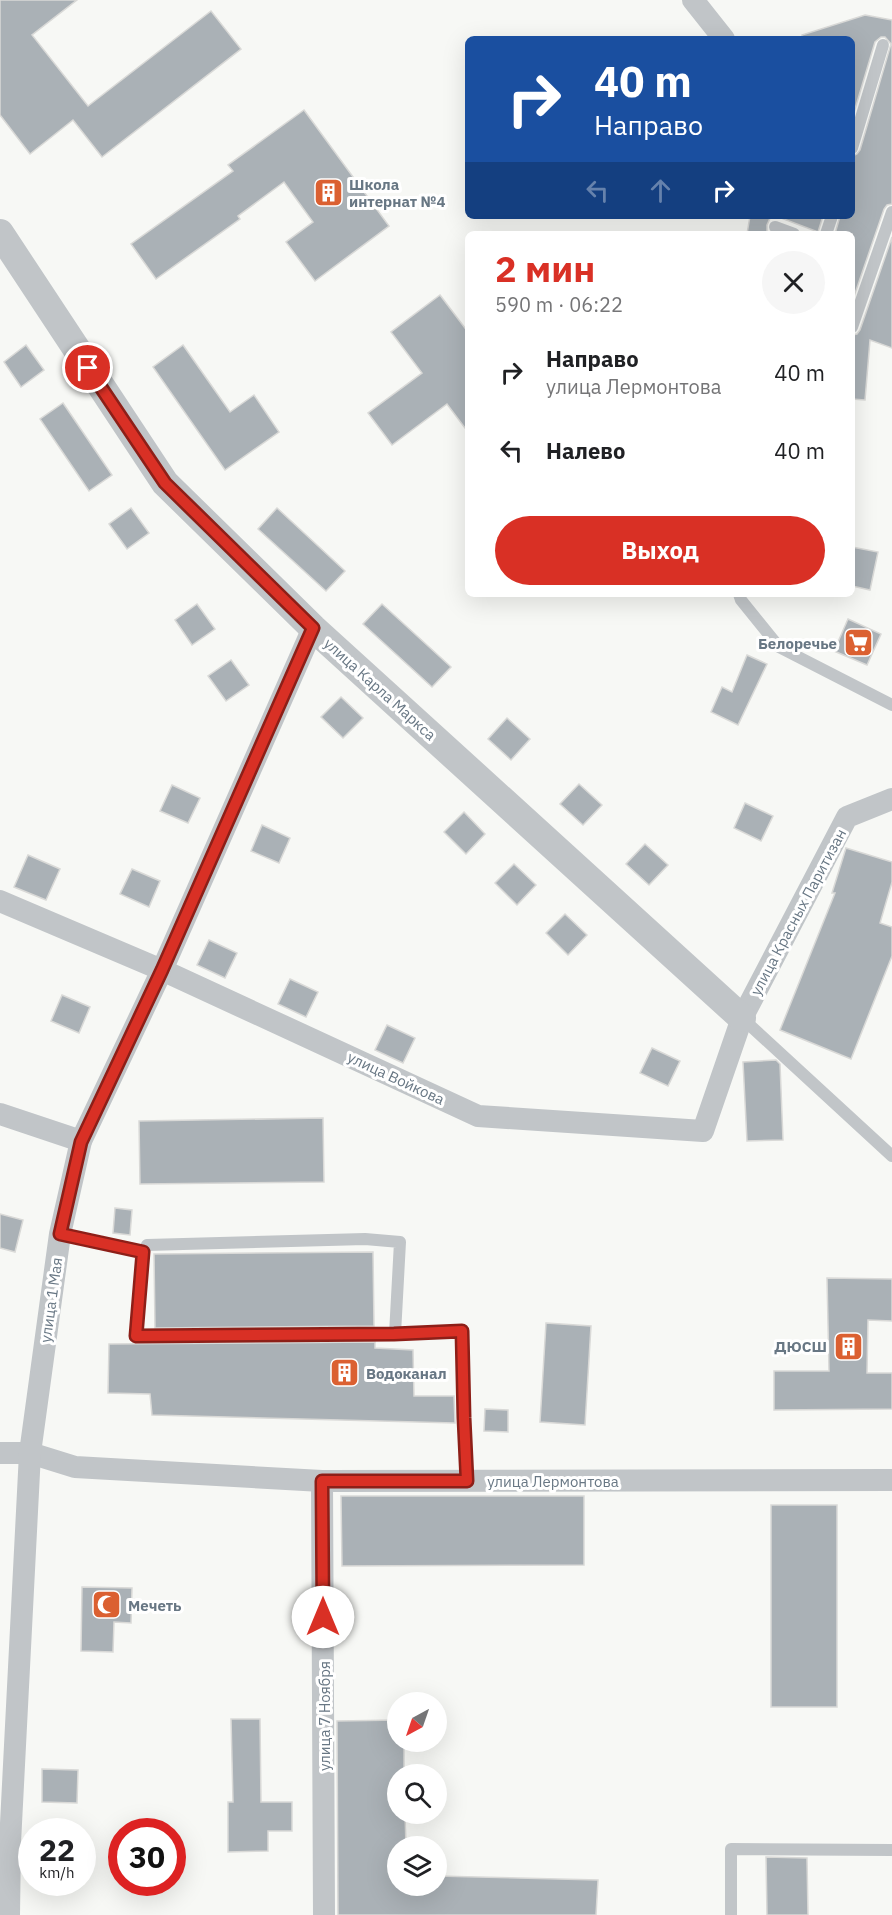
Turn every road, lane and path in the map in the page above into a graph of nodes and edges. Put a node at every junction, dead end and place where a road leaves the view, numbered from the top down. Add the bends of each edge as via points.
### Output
1 (693, 0) edge
2 (722, 36) edge
3 (883, 45) dead end
4 (855, 138) edge
5 (892, 212) edge
6 (0, 233) edge
7 (855, 318) edge
8 (740, 597) edge
9 (313, 628) junction
10 (892, 705) edge
11 (892, 799) edge
12 (0, 901) edge
13 (162, 970) junction
14 (742, 1018) junction
15 (0, 1114) edge
16 (81, 1142) junction
17 (892, 1156) edge
18 (60, 1234) junction
19 (143, 1252) junction
20 (394, 1334) junction
21 (0, 1453) edge
22 (30, 1453) junction
23 (892, 1480) edge
24 (322, 1481) junction
25 (467, 1481) junction
26 (5, 1843) edge
27 (892, 1850) edge
28 (9, 1915) edge
29 (324, 1915) edge
30 (731, 1915) edge

1 - 2 street
3 - 4 lane
5 - 7 lane
6 - 9 street, улица Карла Маркса via 165,483
8 - 10 lane via 779,647
9 - 13 street, улица 1 Мая
9 - 14 street, улица Карла Маркса
11 - 14 street, улица Красных Паритизан via 847,818
12 - 13 street, улица Войкова
13 - 14 street, улица Войкова via 478,1116 703,1131
13 - 16 street, улица 1 Мая
14 - 17 lane
15 - 16 street
16 - 18 street, улица 1 Мая
18 - 19 lane
18 - 22 street, улица 1 Мая
19 - 20 lane via 136,1336
19 - 20 lane via 147,1245 365,1239 400,1242
20 - 25 lane via 462,1331
21 - 22 street, улица Лермонтова
22 - 24 street, улица Лермонтова via 75,1467
22 - 26 street, улица 1 Мая
23 - 25 street, улица Лермонтова
24 - 25 street, улица Лермонтова
24 - 29 street, улица 7 Ноября
26 - 28 street, улица 1 Мая
27 - 30 lane via 731,1849

